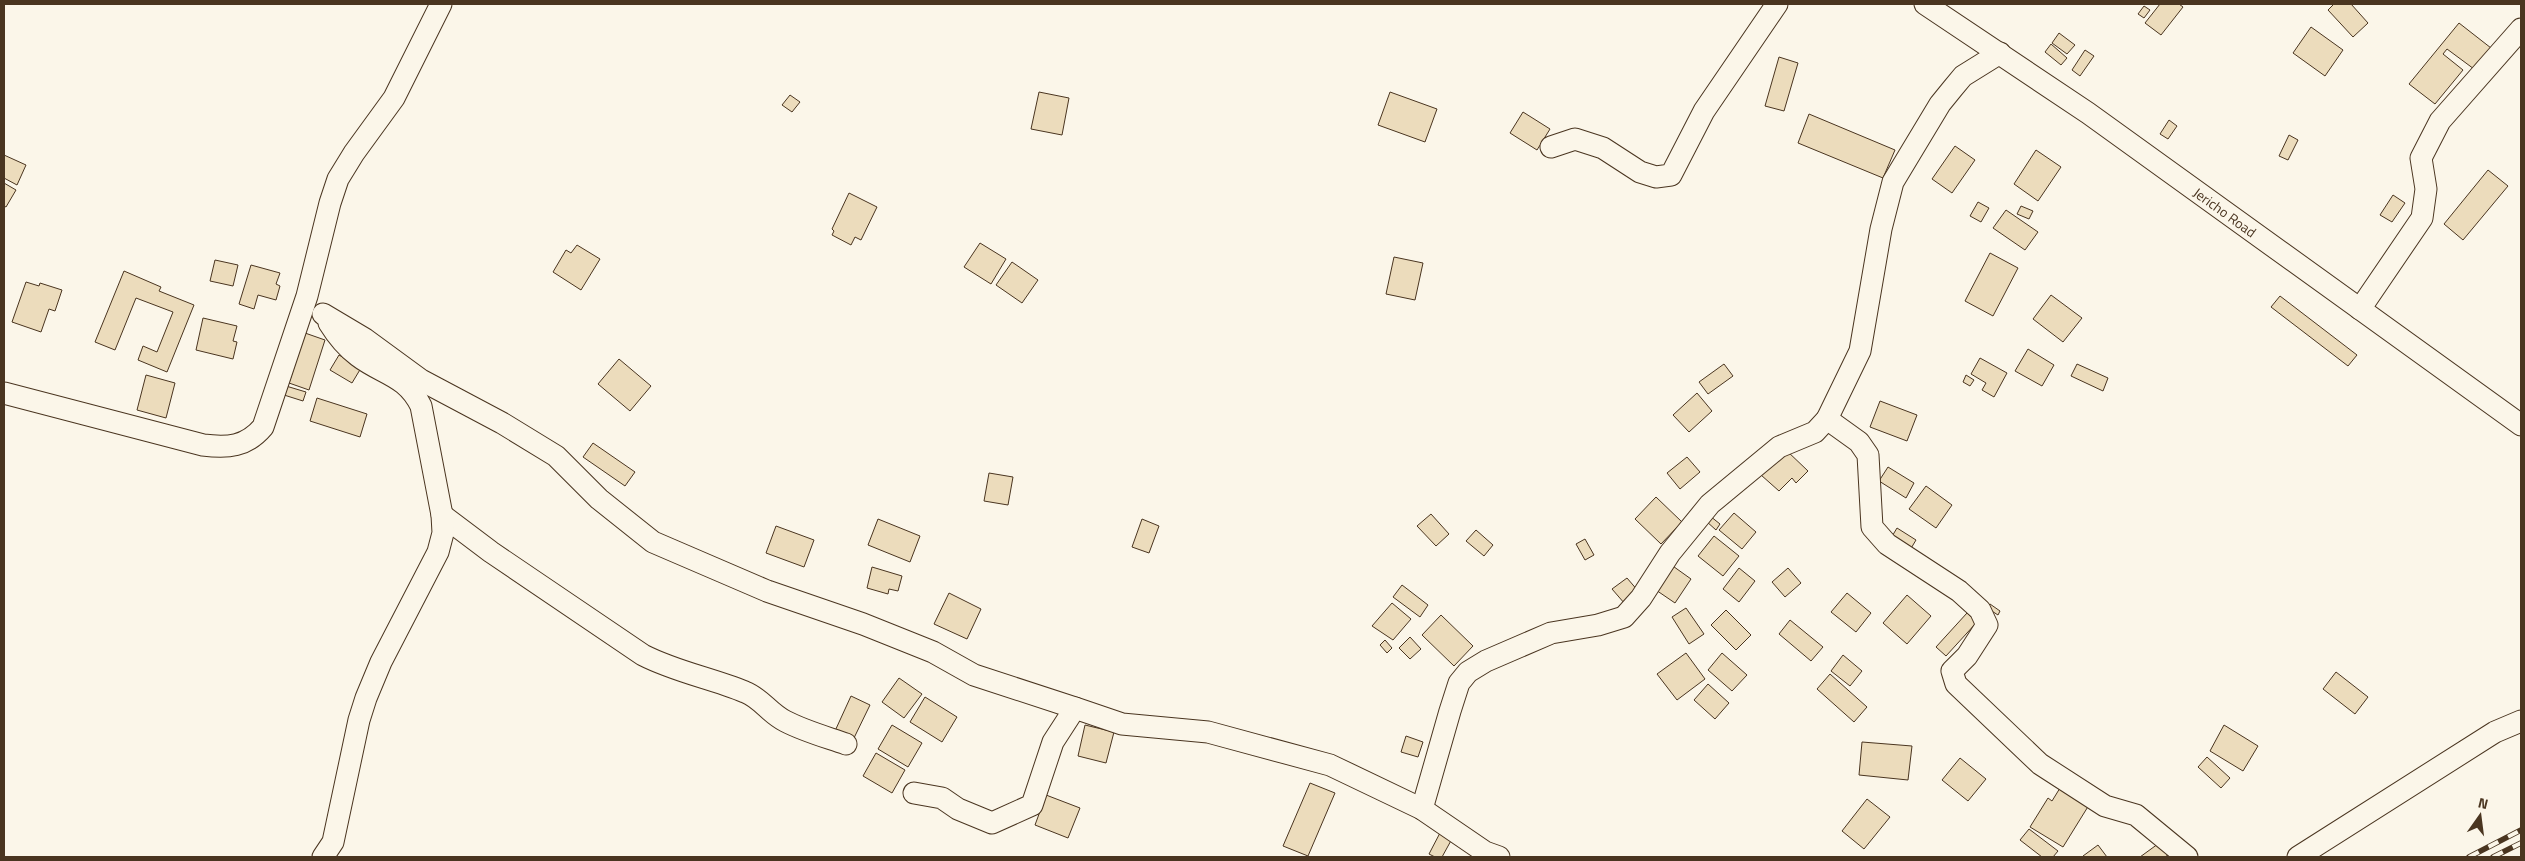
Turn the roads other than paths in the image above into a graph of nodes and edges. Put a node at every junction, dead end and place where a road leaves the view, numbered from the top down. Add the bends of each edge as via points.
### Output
1 (441, 4) edge
2 (1777, 4) edge
3 (1925, 4) edge
4 (2521, 28) edge
5 (2000, 52) junction
6 (1551, 147) dead end
7 (307, 296) junction
8 (2360, 309) junction
9 (323, 314) junction
10 (4, 393) edge
11 (1827, 418) junction
12 (2521, 425) edge
13 (442, 515) junction
14 (1075, 708) junction
15 (2521, 721) edge
16 (846, 744) dead end
17 (914, 793) dead end
18 (1422, 809) junction
19 (323, 857) edge
20 (1499, 857) edge
21 (2187, 857) edge
22 (2298, 857) edge

1 - 7 street via 394,98 338,180
2 - 6 street via 1704,111 1671,175 1656,177 1640,172 1603,148 1574,139
3 - 5 street, Jericho Road
4 - 8 street via 2440,121 2421,158 2426,189 2422,218
5 - 8 street, Jericho Road
5 - 11 street via 1963,76 1953,88 1893,182 1881,229 1860,351
7 - 9 street
7 - 10 street via 263,427 256,436 235,446 202,445
8 - 12 street, Jericho Road
9 - 13 street via 340,340 358,356 413,390 421,406
9 - 14 street via 365,339 421,380 556,456 600,500 654,542 767,591 933,652 974,675
11 - 18 street via 1815,432 1779,448 1710,504 1624,617 1551,633 1468,672 1459,683
11 - 21 street via 1859,442 1868,455 1872,526 1887,544 1959,591 1980,610 1987,625 1967,656 1952,671 1963,693 2040,764 2104,806 2136,815
13 - 16 street via 643,655 743,691 758,698 768,710 784,720
13 - 19 street via 443,533 438,552 366,698 333,842
14 - 17 street via 1053,742 1032,805 992,823 958,809 942,798
14 - 18 street via 1122,724 1208,732 1330,765
15 - 22 street via 2496,732
18 - 20 street via 1485,852

